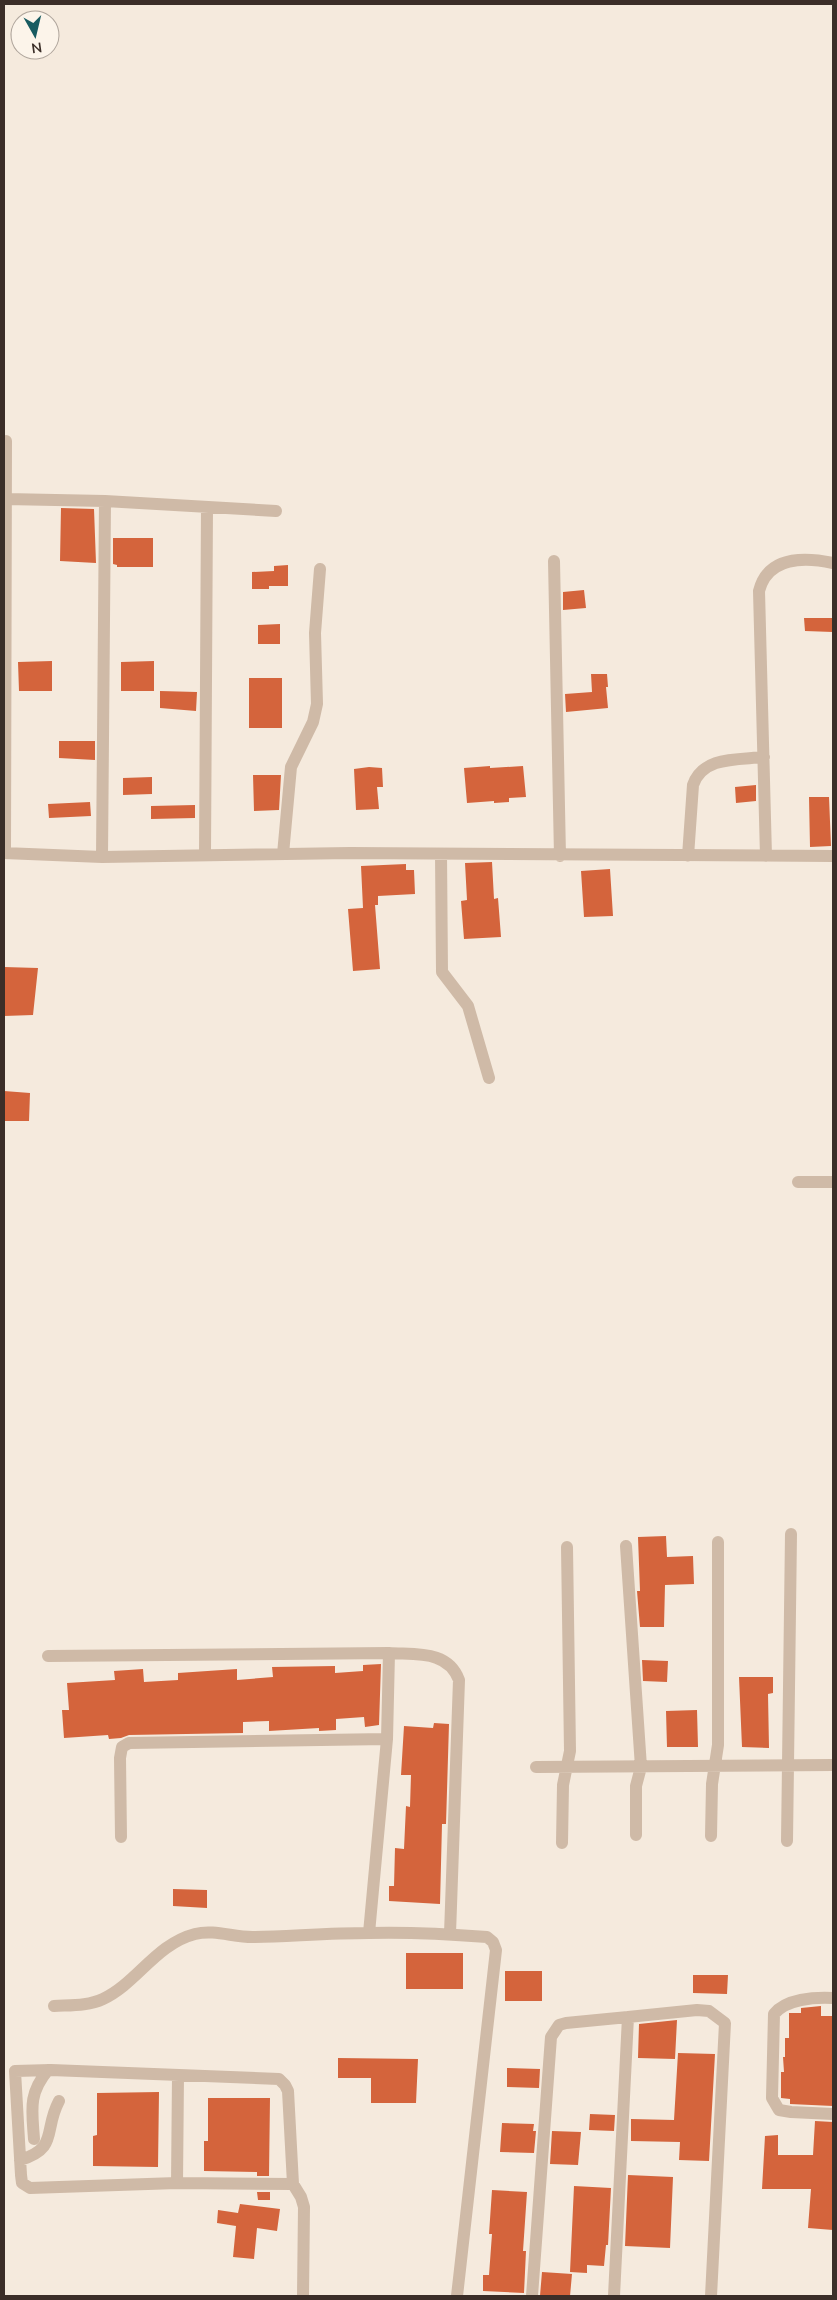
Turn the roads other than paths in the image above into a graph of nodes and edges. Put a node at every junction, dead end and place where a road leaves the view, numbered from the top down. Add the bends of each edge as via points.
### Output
1 (6, 441) dead end
2 (5, 484) edge
3 (6, 499) junction
4 (105, 501) junction
5 (207, 507) junction
6 (276, 511) dead end
7 (554, 561) dead end
8 (833, 563) edge
9 (320, 569) dead end
10 (764, 757) junction
11 (4, 853) edge
12 (283, 854) junction
13 (441, 854) junction
14 (206, 855) junction
15 (560, 856) junction
16 (688, 856) junction
17 (766, 856) junction
18 (833, 856) edge
19 (102, 857) junction
20 (489, 1078) dead end
21 (798, 1182) dead end
22 (833, 1182) edge
23 (791, 1534) dead end
24 (718, 1542) dead end
25 (626, 1546) dead end
26 (567, 1547) dead end
27 (388, 1652) junction
28 (48, 1656) dead end
29 (387, 1738) junction
30 (833, 1765) edge
31 (715, 1766) junction
32 (788, 1766) junction
33 (536, 1767) dead end
34 (568, 1767) junction
35 (641, 1767) junction
36 (636, 1835) dead end
37 (711, 1836) dead end
38 (121, 1837) dead end
39 (787, 1841) dead end
40 (562, 1843) dead end
41 (369, 1932) junction
42 (450, 1934) junction
43 (833, 1998) edge
44 (54, 2006) dead end
45 (628, 2017) junction
46 (48, 2070) junction
47 (178, 2075) junction
48 (59, 2101) dead end
49 (833, 2114) edge
50 (34, 2139) dead end
51 (20, 2160) junction
52 (177, 2183) junction
53 (293, 2184) junction
54 (302, 2296) edge
55 (458, 2296) edge
56 (532, 2296) edge
57 (614, 2296) edge
58 (711, 2296) edge

1 - 2 street
2 - 3 street
3 - 4 street
3 - 11 street
4 - 5 street
4 - 19 street
5 - 6 street
5 - 14 street
7 - 15 street
8 - 10 street via 788,562 767,572 762,581
9 - 12 street via 315,633 318,704 313,722 290,767
10 - 16 street via 710,764 696,777
10 - 17 street
11 - 19 street
12 - 13 street
12 - 14 street
13 - 15 street
13 - 20 street via 442,972 468,1006
14 - 19 street
15 - 16 street
16 - 17 street
17 - 18 street
21 - 22 street
23 - 32 street
24 - 31 street via 718,1745
25 - 35 street
26 - 34 street
27 - 28 street
27 - 29 street
27 - 42 street via 440,1658 449,1663 459,1680
29 - 38 street via 129,1743 122,1747 120,1758
29 - 41 street
30 - 32 street
31 - 32 street
31 - 35 street
31 - 37 street
32 - 39 street
33 - 34 street
34 - 35 street
34 - 40 street via 563,1785
35 - 36 street via 636,1786
41 - 42 street
41 - 44 street via 252,1938 215,1932 194,1934 151,1958 116,1992 102,2000
42 - 55 street via 487,1937 496,1950
43 - 49 street via 790,2003 781,2006 774,2014 772,2098 779,2110
45 - 56 street via 566,2023 559,2025 551,2036
45 - 57 street
45 - 58 street via 697,2010 708,2011 725,2023
46 - 47 street
46 - 50 street via 34,2090
46 - 51 street via 15,2071
47 - 52 street
47 - 53 street via 268,2078 285,2085 288,2091
48 - 51 street via 52,2113 44,2148 37,2155
51 - 52 street via 22,2183 30,2188
52 - 53 street
53 - 54 street via 304,2207

